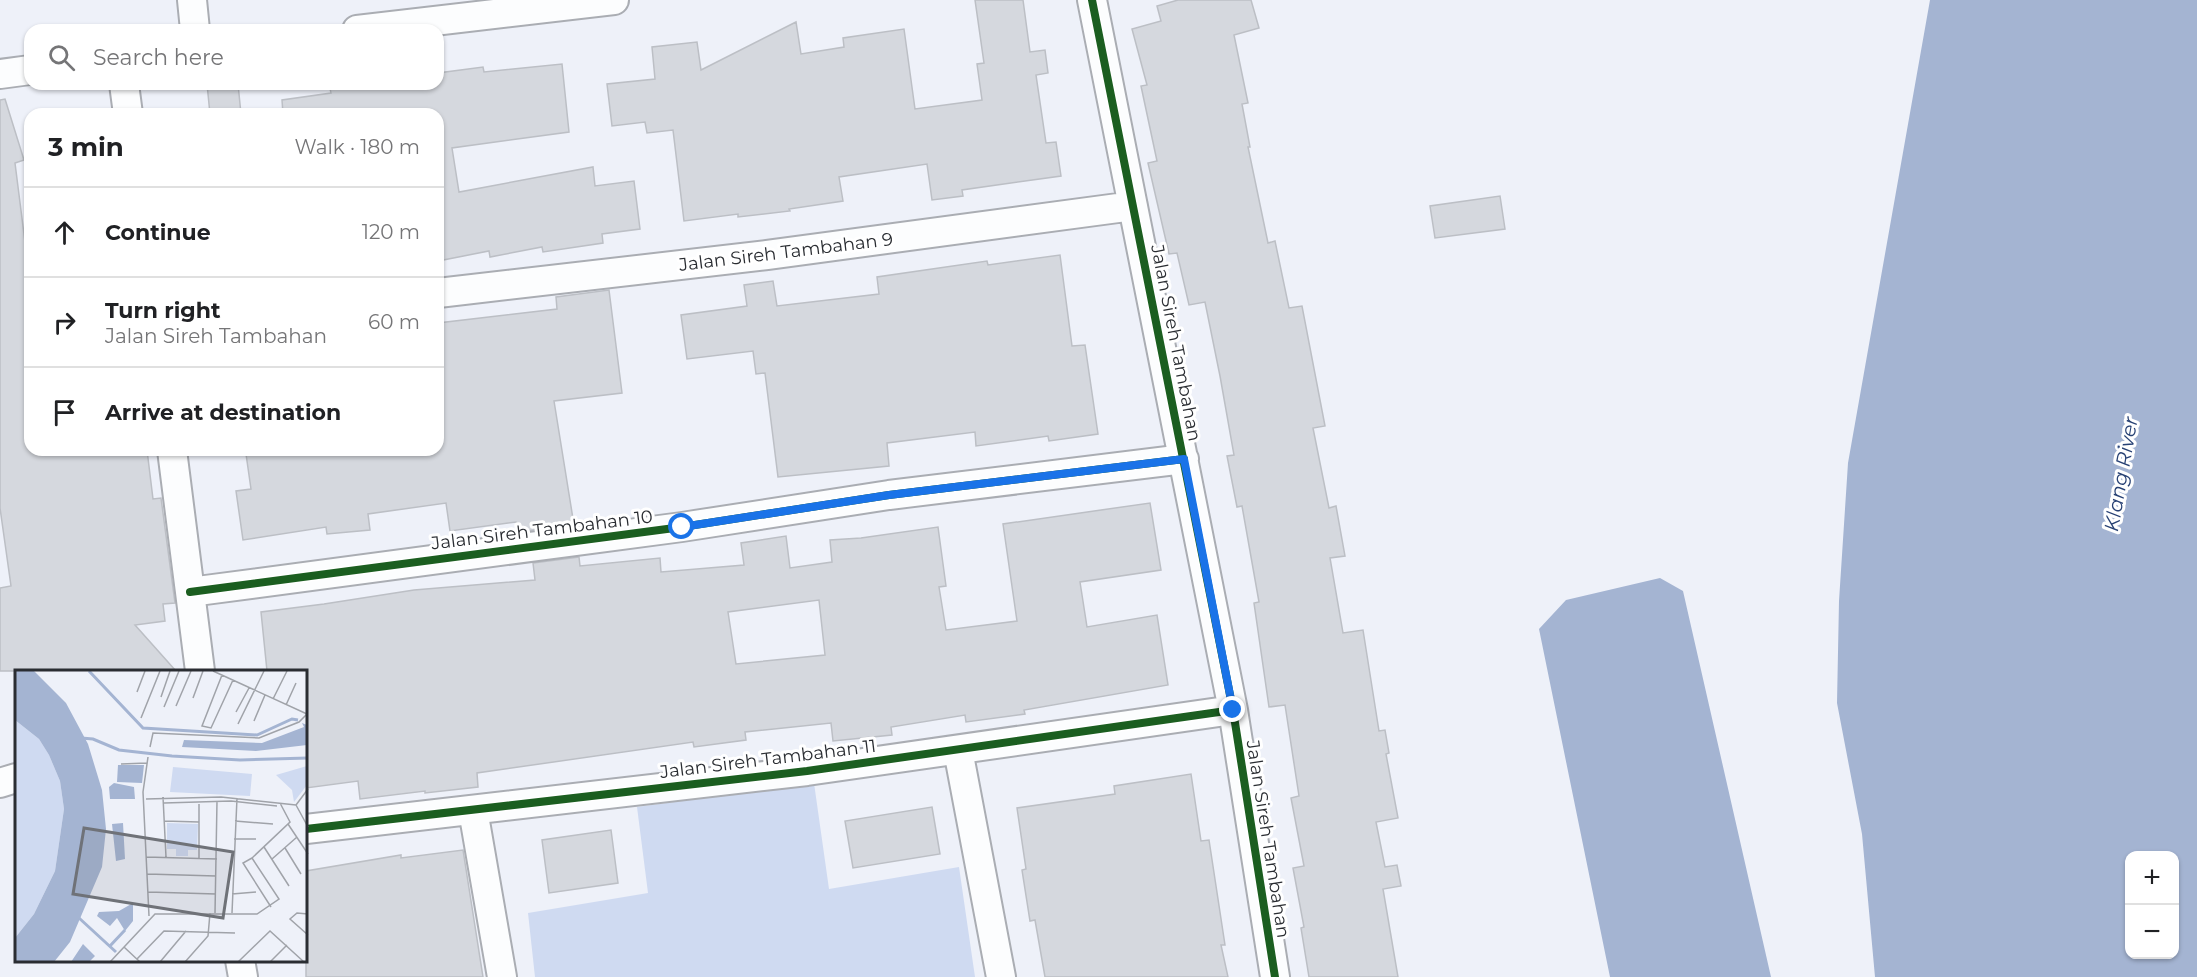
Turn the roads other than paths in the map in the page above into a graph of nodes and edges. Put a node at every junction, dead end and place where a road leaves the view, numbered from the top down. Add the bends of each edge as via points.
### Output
1 (192, 0) edge
2 (614, 0) edge
3 (1092, 0) edge
4 (194, 24) edge
5 (408, 24) edge
6 (24, 71) edge
7 (0, 74) edge
8 (125, 90) edge
9 (127, 108) edge
10 (1133, 206) junction
11 (444, 292) edge
12 (173, 456) edge
13 (1184, 459) junction
14 (190, 592) junction
15 (200, 670) edge
16 (1233, 710) junction
17 (958, 750) junction
18 (15, 778) edge
19 (0, 783) edge
20 (473, 810) junction
21 (308, 829) edge
22 (240, 962) edge
23 (243, 977) edge
24 (502, 977) edge
25 (1001, 977) edge
26 (1275, 977) edge

1 - 4 street
2 - 5 street
3 - 10 street, Jalan Sireh Tambahan
6 - 7 street
8 - 9 street
10 - 11 street, Jalan Sireh Tambahan 9 via 767,255
10 - 13 street, Jalan Sireh Tambahan
12 - 14 street
13 - 14 street, Jalan Sireh Tambahan 10 via 889,495 682,527
13 - 16 street, Jalan Sireh Tambahan
14 - 15 street
16 - 17 street, Jalan Sireh Tambahan 11
16 - 26 street, Jalan Sireh Tambahan
17 - 20 street, Jalan Sireh Tambahan 11
17 - 25 street
18 - 19 street
20 - 21 street, Jalan Sireh Tambahan 11
20 - 24 street
22 - 23 street

